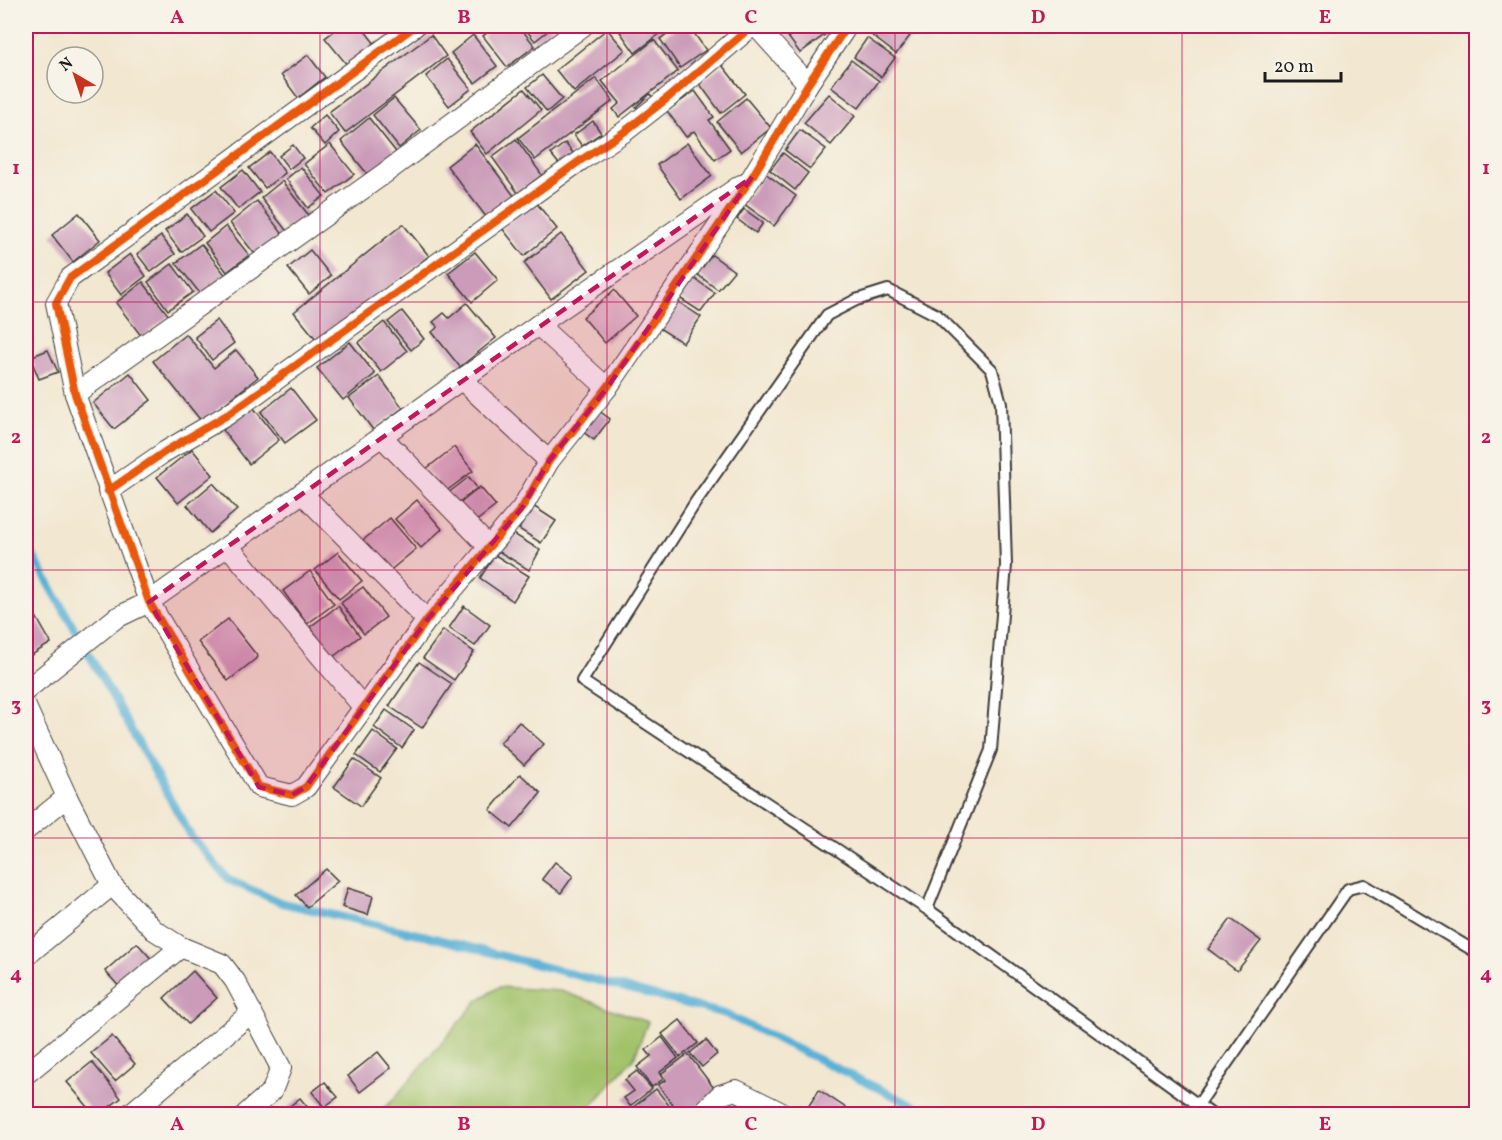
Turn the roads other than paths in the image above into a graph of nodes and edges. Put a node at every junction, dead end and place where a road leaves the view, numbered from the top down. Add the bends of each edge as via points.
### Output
1 (415, 26) edge
2 (583, 26) edge
3 (754, 26) edge
4 (847, 26) edge
5 (808, 84) junction
6 (752, 177) junction
7 (538, 325) junction
8 (462, 380) junction
9 (607, 388) junction
10 (75, 394) junction
11 (382, 437) junction
12 (549, 461) junction
13 (108, 491) junction
14 (302, 493) junction
15 (488, 546) junction
16 (229, 547) junction
17 (150, 602) junction
18 (427, 620) junction
19 (26, 690) edge
20 (26, 707) edge
21 (364, 708) junction
22 (67, 797) junction
23 (26, 830) edge
24 (112, 885) junction
25 (927, 909) junction
26 (181, 947) junction
27 (1476, 952) edge
28 (26, 956) edge
29 (252, 1012) junction
30 (26, 1074) edge
31 (1198, 1105) junction
32 (130, 1114) edge
33 (246, 1114) edge
34 (701, 1114) edge
35 (784, 1114) edge
36 (1211, 1114) edge

1 - 10 street via 70,278 56,303
2 - 10 street
3 - 5 street
3 - 13 street via 624,132 571,166 227,415
4 - 5 street
5 - 6 street
6 - 7 street
6 - 9 street
7 - 8 street
7 - 9 street
8 - 11 street
8 - 12 street
9 - 12 street
10 - 13 street
11 - 14 street
11 - 15 street
12 - 15 street via 522,508
13 - 17 street
14 - 16 street
14 - 18 street
15 - 18 street
16 - 17 street
16 - 21 street
17 - 19 street via 116,618
17 - 21 street via 259,787 292,795 306,787
18 - 21 street
20 - 22 street
22 - 23 street
22 - 24 street
24 - 26 street via 154,930
24 - 28 street
25 - 25 lane via 991,750 1006,565 1001,403 992,370 937,315 888,290 827,315 697,500 582,681
25 - 31 lane
26 - 29 street via 222,964
26 - 30 street
27 - 31 lane via 1364,885 1348,889
29 - 32 street
29 - 33 street via 281,1068 272,1091
31 - 36 lane
34 - 35 street via 720,1095 736,1090

